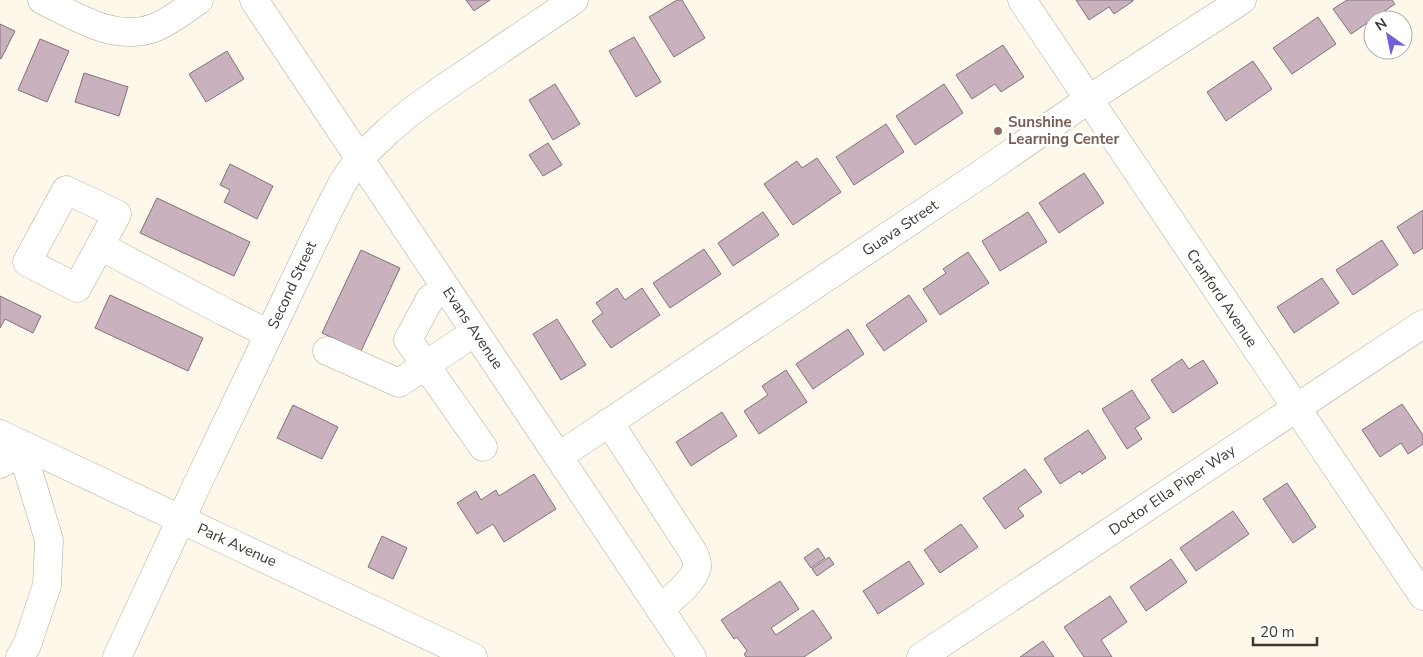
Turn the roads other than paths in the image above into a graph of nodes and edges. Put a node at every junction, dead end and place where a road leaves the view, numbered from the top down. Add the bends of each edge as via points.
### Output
1 (42, 0) edge
2 (199, 0) edge
3 (254, 0) edge
4 (1022, 0) edge
5 (1242, 0) edge
6 (566, 2) edge
7 (1089, 100) junction
8 (359, 159) junction
9 (100, 246) dead end
10 (446, 288) junction
11 (1423, 324) edge
12 (475, 332) junction
13 (269, 334) junction
14 (327, 351) dead end
15 (425, 365) junction
16 (1296, 408) junction
17 (609, 422) junction
18 (10, 447) edge
19 (483, 447) dead end
20 (559, 456) junction
21 (180, 520) junction
22 (1423, 596) edge
23 (660, 609) junction
24 (20, 657) edge
25 (118, 657) edge
26 (473, 657) edge
27 (692, 657) edge
28 (921, 657) edge

1 - 2 street via 94,25 127,33 155,28
3 - 8 street, Evans Avenue
4 - 7 street, Cranford Avenue
5 - 7 street, Guava Street
6 - 8 street, Second Street via 413,110
7 - 16 street, Cranford Avenue
7 - 17 street, Guava Street
8 - 10 street, Evans Avenue
8 - 13 street, Second Street via 326,215
9 - 13 street
10 - 12 street, Evans Avenue
10 - 15 street via 430,299 408,340
11 - 16 street, Doctor Ella Piper Way
12 - 15 street
12 - 20 street, Evans Avenue
13 - 21 street, Second Street
14 - 15 street via 399,383
15 - 19 street
16 - 22 street, Cranford Avenue
16 - 28 street, Doctor Ella Piper Way
17 - 20 street, Guava Street
17 - 23 street via 697,562 683,589
18 - 21 street, Park Avenue
18 - 24 street via 27,467 50,540 48,585
20 - 23 street, Evans Avenue
21 - 25 street, Second Street
21 - 26 street, Park Avenue
23 - 27 street, Evans Avenue

